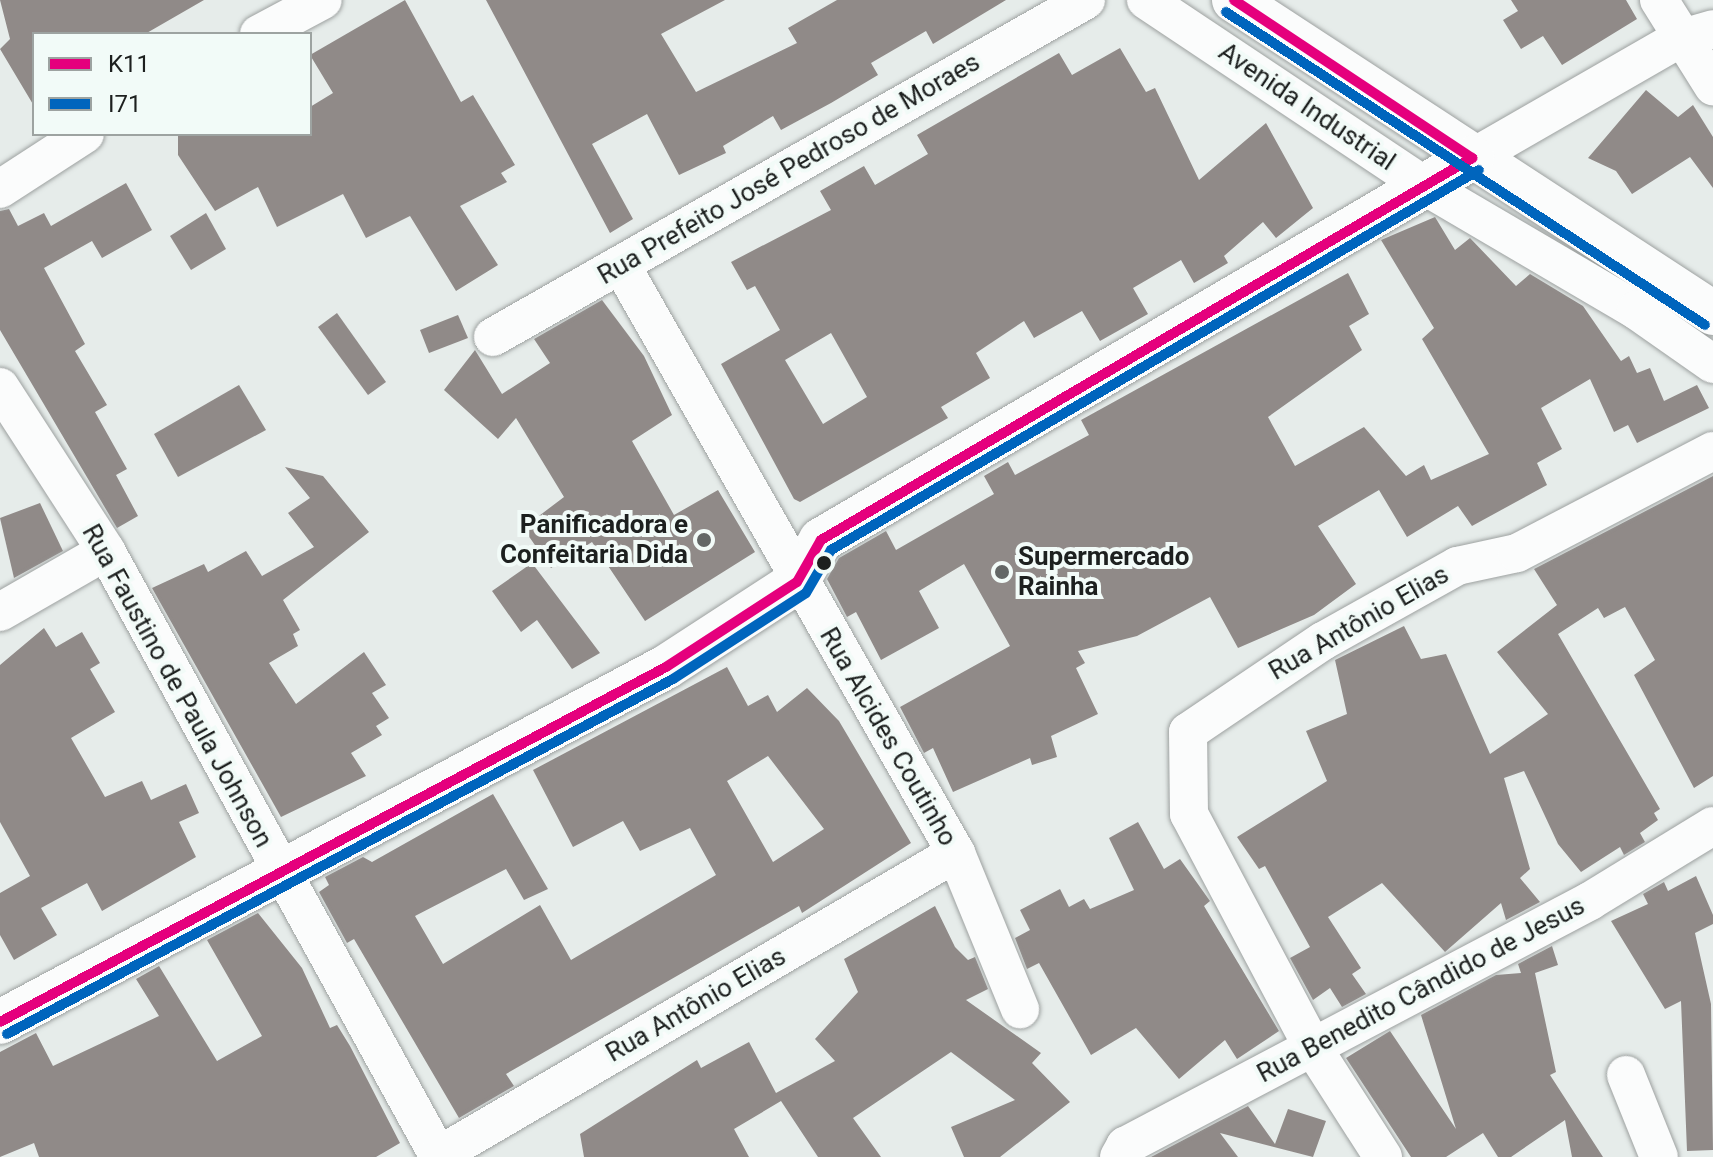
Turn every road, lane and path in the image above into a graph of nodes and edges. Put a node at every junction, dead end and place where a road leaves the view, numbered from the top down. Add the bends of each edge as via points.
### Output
1 (323, 0) edge
2 (1086, 0) edge
3 (1146, 0) edge
4 (1234, 0) edge
5 (1659, 0) edge
6 (263, 32) edge
7 (1696, 34) edge
8 (1713, 86) edge
9 (82, 136) edge
10 (1472, 158) junction
11 (1428, 188) junction
12 (0, 189) edge
13 (621, 265) junction
14 (1713, 313) edge
15 (493, 337) dead end
16 (1713, 364) edge
17 (0, 387) edge
18 (1713, 451) edge
19 (106, 551) junction
20 (797, 582) junction
21 (0, 612) edge
22 (1713, 826) edge
23 (956, 853) junction
24 (280, 873) junction
25 (1020, 1009) dead end
26 (0, 1022) edge
27 (1313, 1048) junction
28 (1626, 1075) dead end
29 (1122, 1151) edge
30 (438, 1157) edge
31 (1383, 1157) edge
32 (1659, 1157) edge

1 - 6 street
2 - 13 street, Rua Prefeito José Pedroso de Moraes
3 - 11 street, Avenida Industrial
4 - 10 main road, Avenida Industrial
5 - 7 street
7 - 8 street
7 - 10 street
9 - 12 street
10 - 11 main road
10 - 14 main road, Avenida Industrial
11 - 16 street, Avenida Industrial via 1636,310
11 - 20 main road via 821,540
13 - 15 street, Rua Prefeito José Pedroso de Moraes
13 - 20 street, Rua Alcides Coutinho
17 - 19 street, Rua Faustino de Paula Johnson
18 - 27 street, Rua Antônio Elias via 1517,553 1457,566 1323,641 1188,732 1189,814
19 - 21 street
19 - 24 street, Rua Faustino de Paula Johnson
20 - 23 street, Rua Alcides Coutinho
20 - 24 main road via 666,667
22 - 27 street, Rua Benedito Cândido de Jesus via 1590,901
23 - 25 street, Rua Alcides Coutinho
23 - 30 street, Rua Antônio Elias
24 - 26 main road
24 - 30 street, Rua Faustino de Paula Johnson
27 - 29 street, Rua Benedito Cândido de Jesus
27 - 31 street
28 - 32 street

